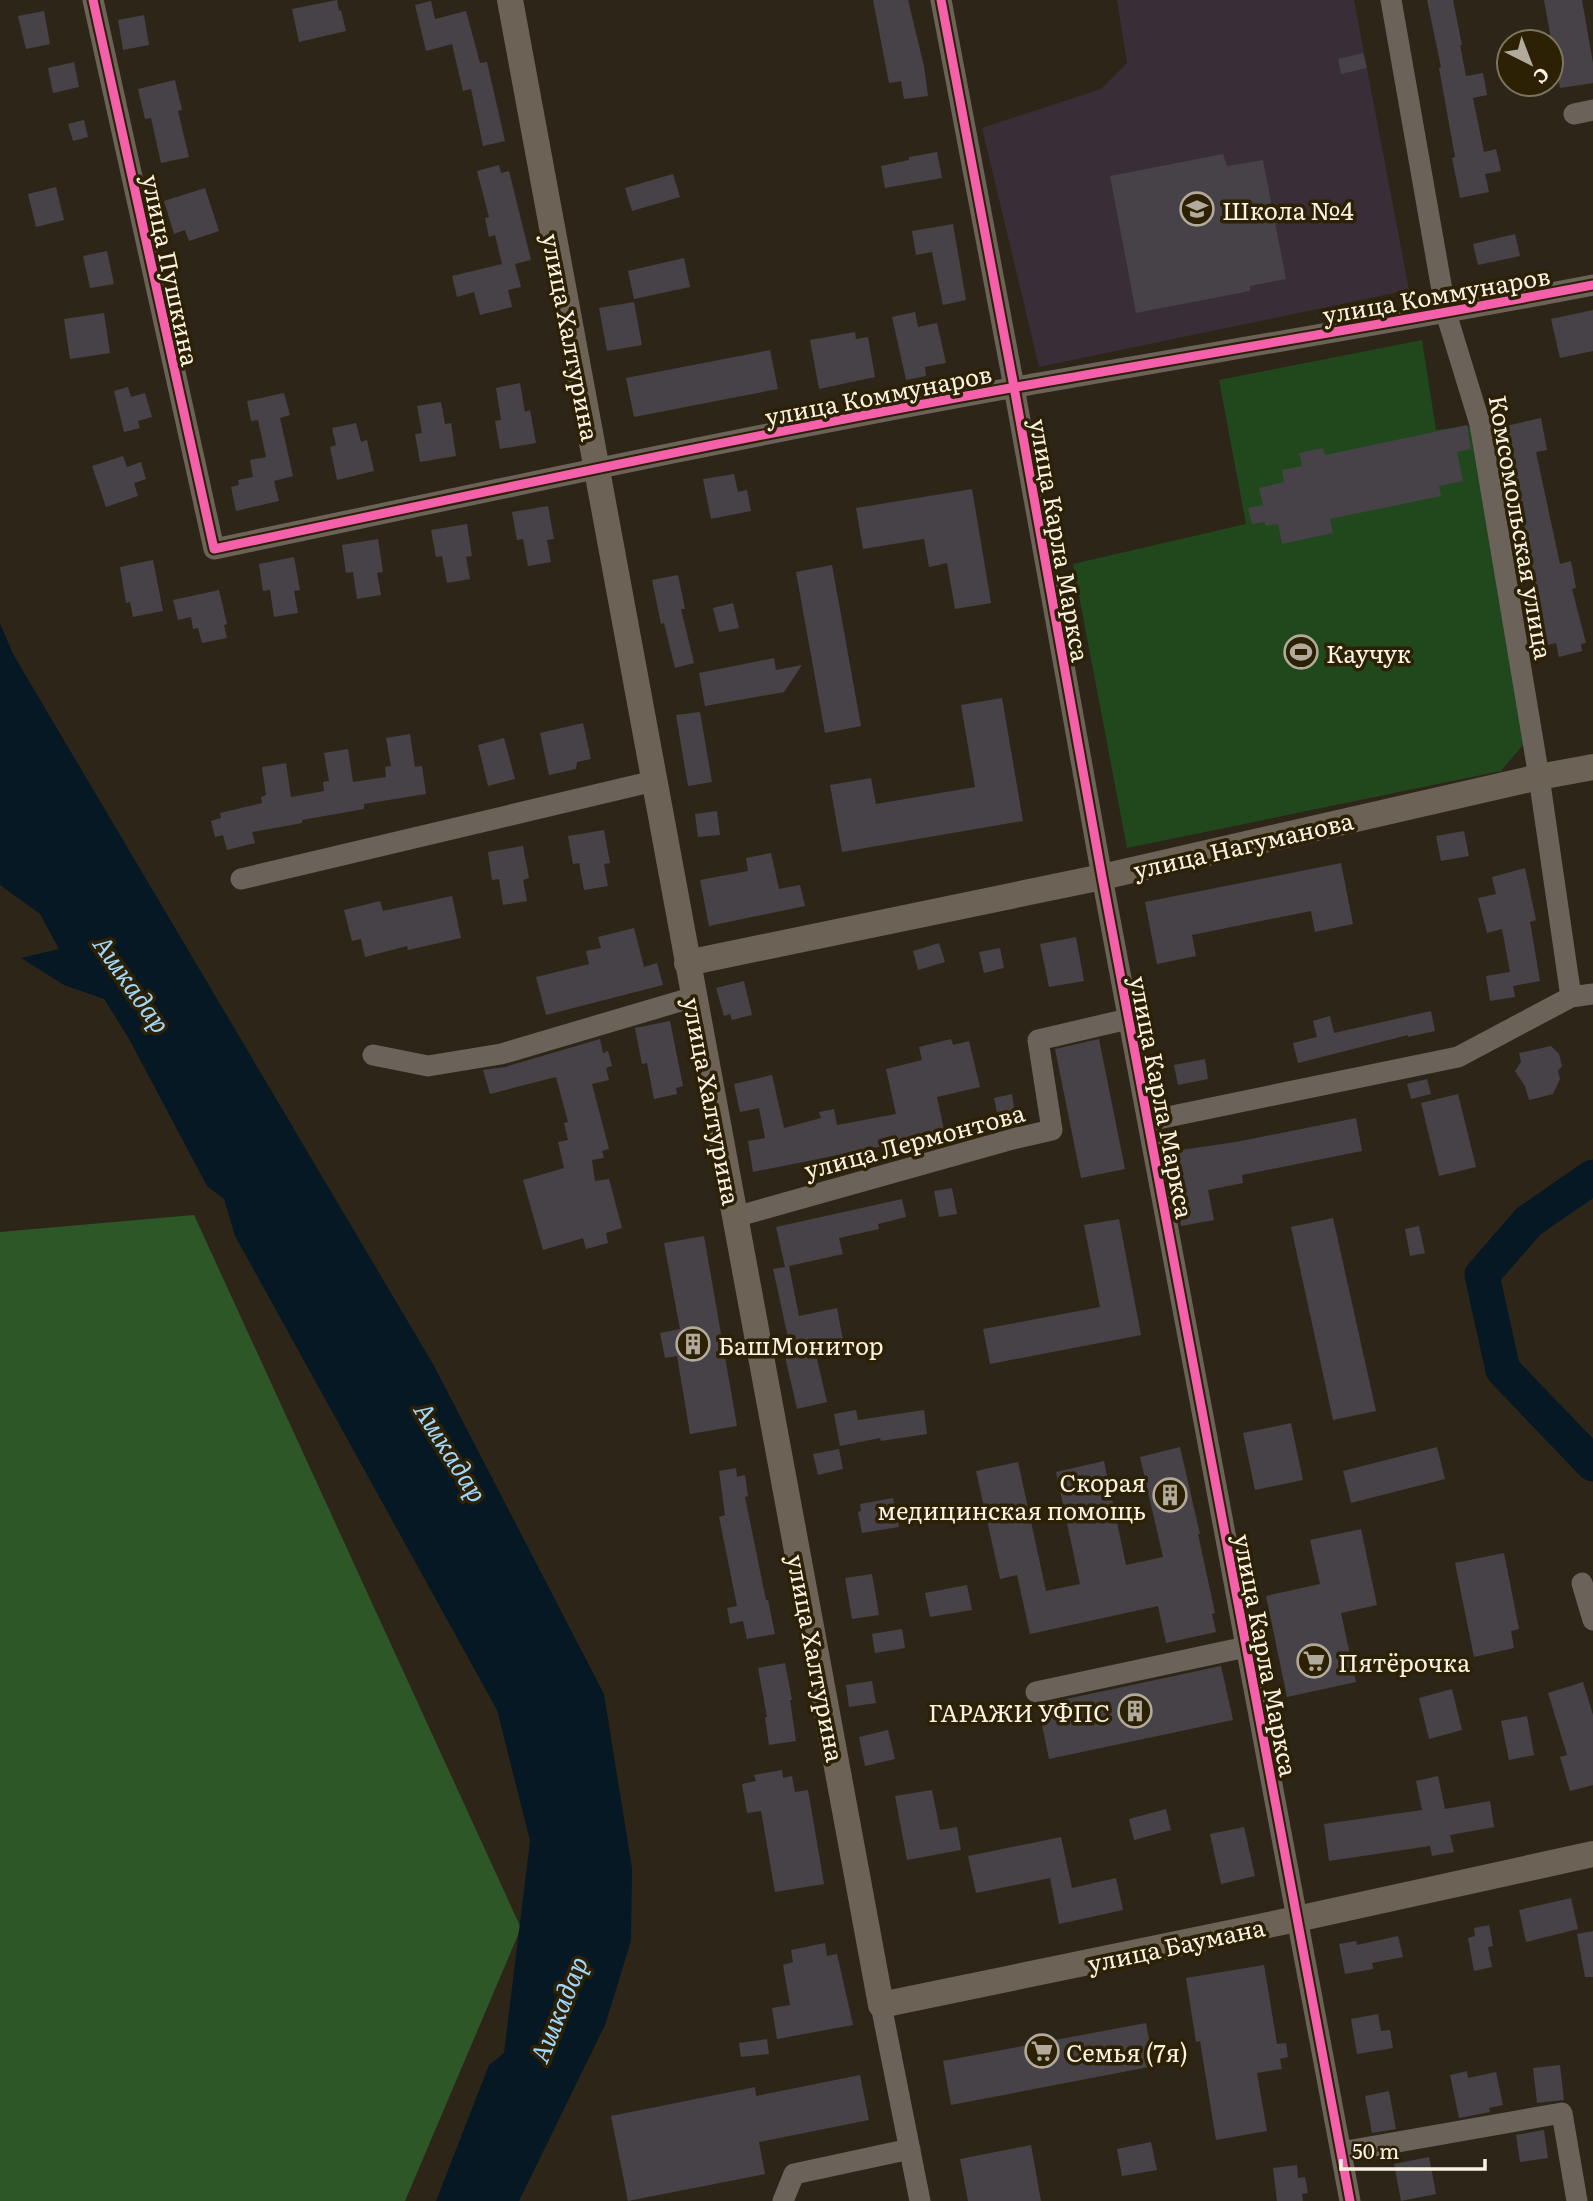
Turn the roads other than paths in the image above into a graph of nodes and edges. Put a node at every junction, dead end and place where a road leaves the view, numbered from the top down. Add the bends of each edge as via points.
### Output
1 (93, 0) edge
2 (510, 0) edge
3 (941, 0) edge
4 (1391, 0) edge
5 (1593, 285) edge
6 (1446, 313) junction
7 (1014, 387) junction
8 (597, 468) junction
9 (214, 549) joint
10 (1593, 767) edge
11 (1539, 777) junction
12 (654, 781) junction
13 (1102, 877) junction
14 (242, 879) dead end
15 (687, 963) junction
16 (1593, 994) edge
17 (1571, 997) junction
18 (694, 998) junction
19 (1128, 1019) junction
20 (373, 1055) dead end
21 (1147, 1121) junction
22 (735, 1217) junction
23 (1582, 1583) dead end
24 (1593, 1620) edge
25 (1246, 1647) junction
26 (1036, 1692) dead end
27 (1593, 1854) edge
28 (1297, 1919) junction
29 (881, 2005) junction
30 (910, 2149) junction
31 (1341, 2152) junction
32 (783, 2201) edge
33 (920, 2201) edge
34 (1350, 2201) edge
35 (1577, 2201) edge

1 - 9 street, улица Пушкина
2 - 8 main road, улица Халтурина
3 - 7 street, улица Карла Маркса
4 - 6 street, Комсомольская улица
5 - 6 street, улица Коммунаров
6 - 7 street, улица Коммунаров
6 - 11 street, Комсомольская улица via 1480,424
7 - 8 street, улица Коммунаров
7 - 13 street, улица Карла Маркса
8 - 9 street, улица Коммунаров
8 - 12 main road, улица Халтурина
10 - 11 main road, улица Нагуманова
11 - 13 main road, улица Нагуманова
11 - 17 street
12 - 14 street
12 - 15 main road, улица Халтурина
13 - 15 main road, улица Нагуманова
13 - 19 street, улица Карла Маркса
15 - 18 main road, улица Халтурина
16 - 17 street
17 - 21 street via 1458,1057
18 - 20 street via 501,1054 428,1066
18 - 22 main road, улица Халтурина
19 - 21 street, улица Карла Маркса
19 - 22 street, улица Лермонтова via 1038,1040 1052,1130
21 - 25 street, улица Карла Маркса
22 - 29 main road, улица Халтурина
23 - 24 street
25 - 26 street
25 - 28 street, улица Карла Маркса
27 - 28 main road, улица Баумана
28 - 29 main road, улица Баумана
28 - 31 street, улица Карла Маркса
29 - 30 street, улица Халтурина
30 - 32 street via 794,2174
30 - 33 street, улица Халтурина
31 - 34 street, улица Карла Маркса
31 - 35 street via 1563,2113

